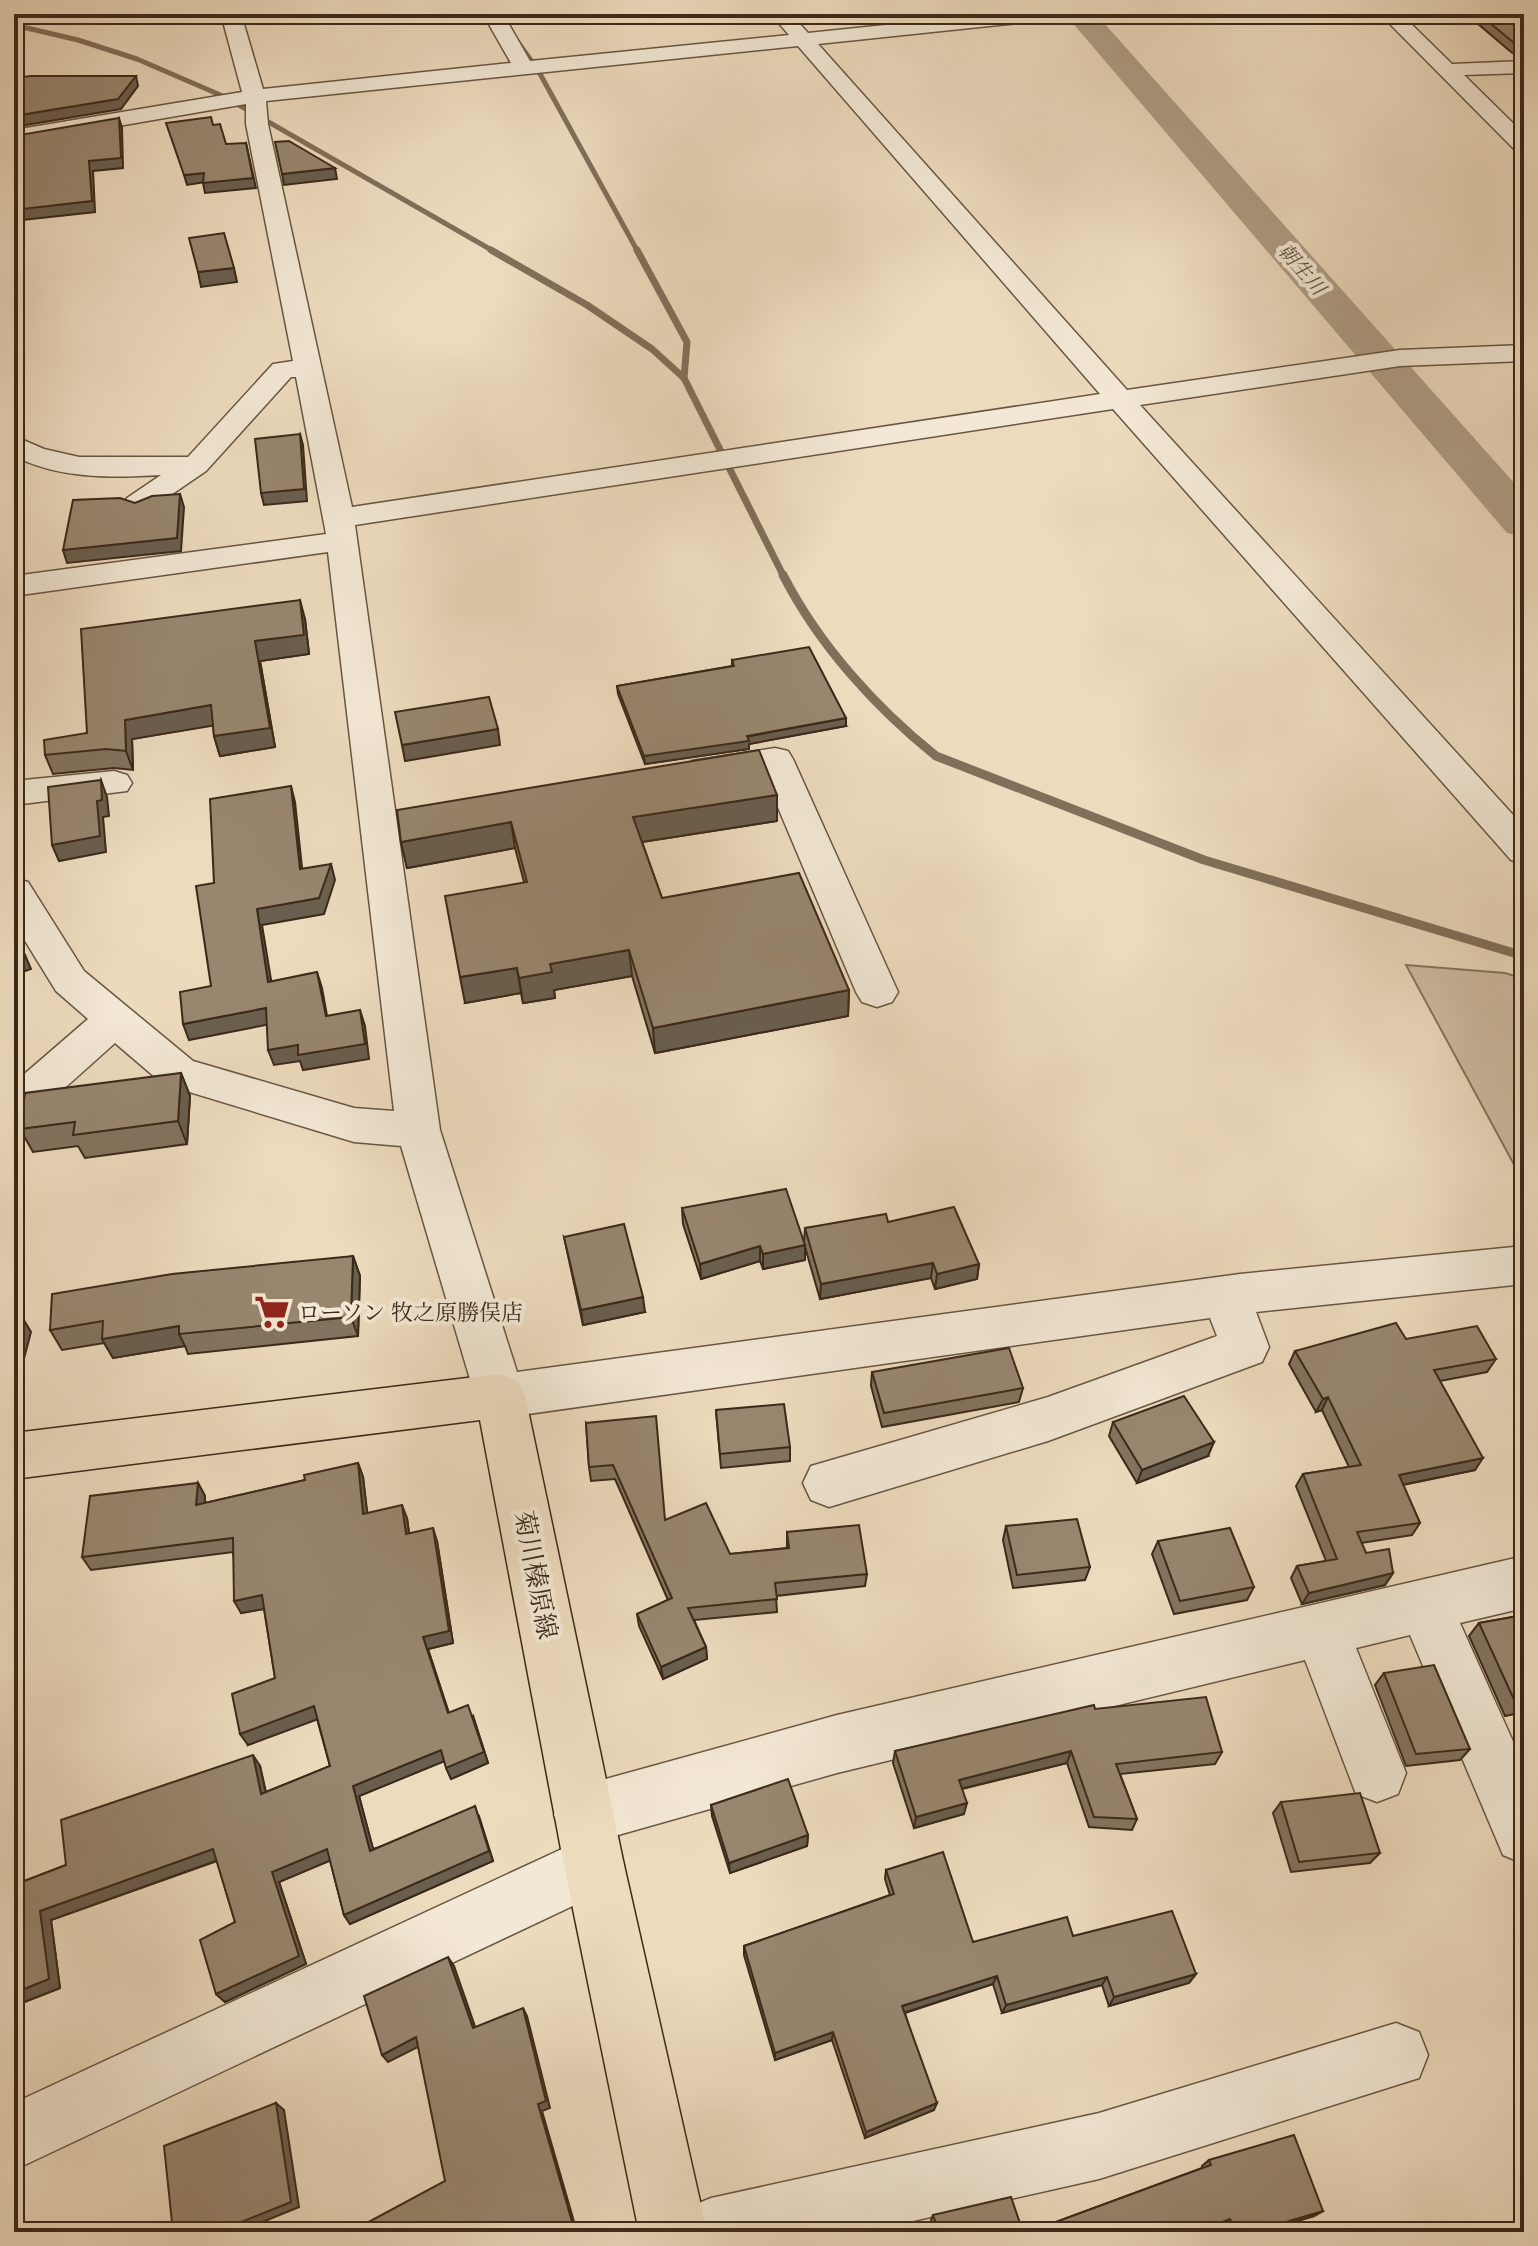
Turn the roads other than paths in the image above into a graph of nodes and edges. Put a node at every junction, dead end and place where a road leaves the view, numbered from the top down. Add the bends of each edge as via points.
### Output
1 (231, 14) edge
2 (493, 14) edge
3 (781, 14) edge
4 (1047, 14) edge
5 (1390, 14) edge
6 (804, 39) junction
7 (1524, 67) edge
8 (524, 68) junction
9 (1447, 70) junction
10 (252, 106) junction
11 (14, 137) edge
12 (1524, 146) edge
13 (1524, 353) edge
14 (308, 367) junction
15 (1120, 400) junction
16 (14, 445) edge
17 (196, 465) junction
18 (138, 504) edge
19 (341, 529) junction
20 (14, 586) edge
21 (668, 775) edge
22 (114, 783) dead end
23 (14, 793) edge
24 (1524, 851) edge
25 (14, 891) edge
26 (877, 992) dead end
27 (116, 1018) junction
28 (14, 1108) edge
29 (418, 1130) junction
30 (1524, 1265) edge
31 (1226, 1297) junction
32 (500, 1396) junction
33 (14, 1456) edge
34 (829, 1483) dead end
35 (1524, 1582) edge
36 (1425, 1606) junction
37 (1321, 1631) junction
38 (1377, 1773) dead end
39 (1524, 1834) edge
40 (589, 1840) junction
41 (1396, 2055) dead end
42 (14, 2137) edge
43 (673, 2232) edge
44 (711, 2232) edge

1 - 10 street
2 - 8 street
3 - 6 street
4 - 6 street
5 - 9 street
6 - 8 street
6 - 15 street
7 - 9 street
8 - 10 street
9 - 12 street
10 - 11 street via 214,103
10 - 14 street
13 - 15 street via 1400,358
14 - 17 street via 283,370
14 - 19 street
15 - 19 street
15 - 24 street
16 - 17 street via 26,453 91,468
17 - 18 street
19 - 20 street
19 - 29 street via 393,816
21 - 26 street via 775,759
22 - 23 street
25 - 27 street via 70,981
27 - 28 street
27 - 29 street via 178,1073 354,1125
29 - 32 street
30 - 31 street
31 - 32 street
31 - 34 street via 1245,1347 1048,1419
32 - 33 main road
32 - 40 main road, 菊川榛原線
35 - 36 street
36 - 37 street
36 - 39 street
37 - 38 street
37 - 40 street via 837,1744
40 - 42 street
40 - 43 main road, 菊川榛原線
41 - 44 street via 1099,2146

